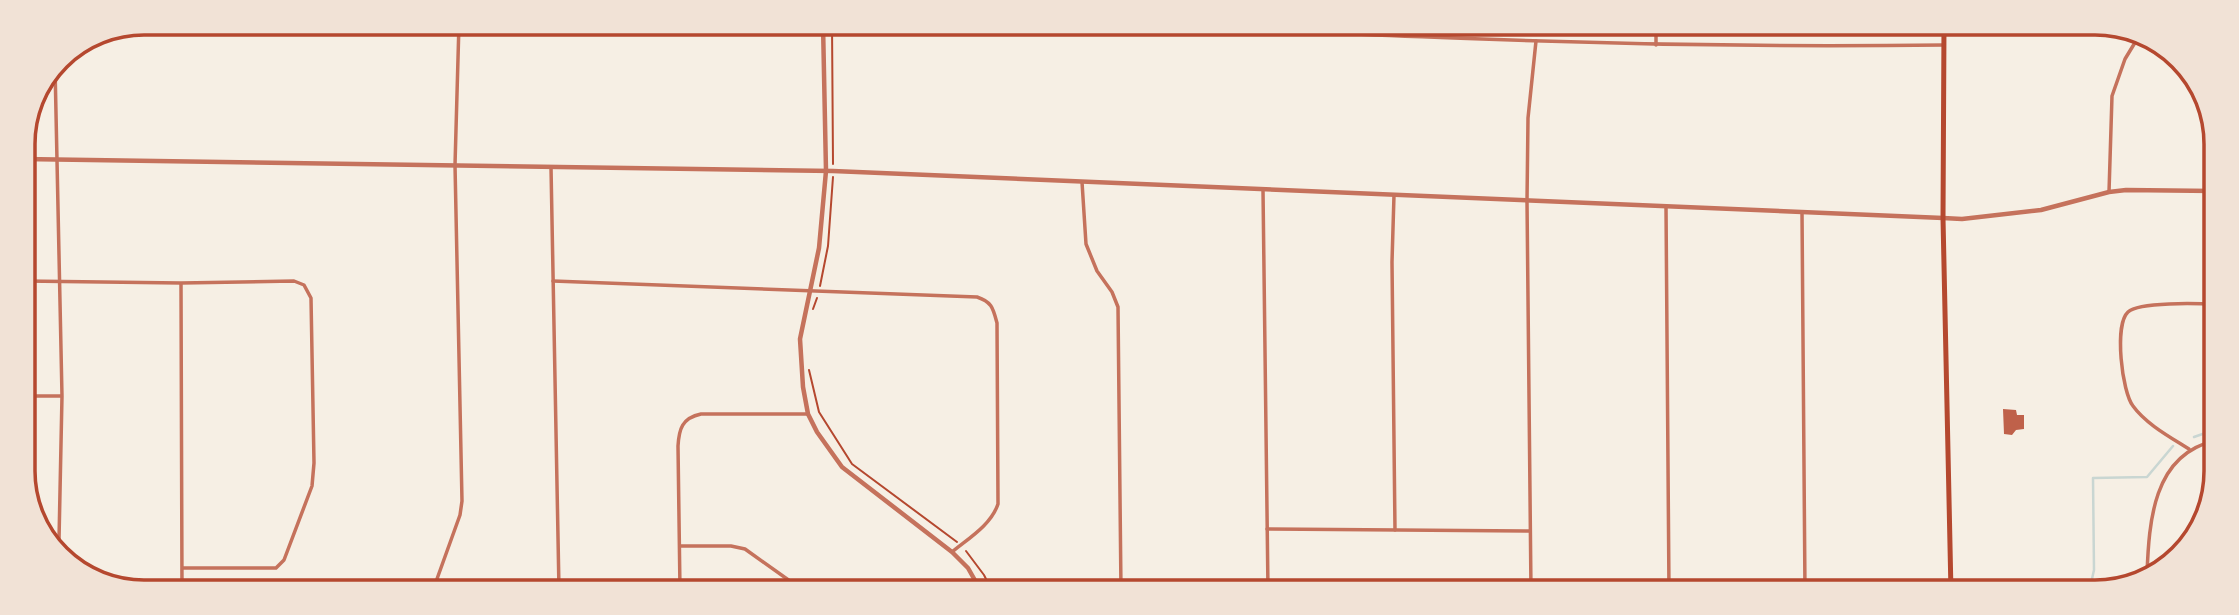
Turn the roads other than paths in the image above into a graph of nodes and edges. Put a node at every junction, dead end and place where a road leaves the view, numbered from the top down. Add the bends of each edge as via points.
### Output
1 (458, 35) edge
2 (822, 35) edge
3 (1378, 35) edge
4 (1656, 35) edge
5 (1944, 35) edge
6 (1536, 41) junction
7 (2135, 43) edge
8 (1656, 45) junction
9 (1944, 45) junction
10 (55, 80) edge
11 (35, 159) edge
12 (58, 159) junction
13 (455, 165) junction
14 (551, 167) junction
15 (826, 171) junction
16 (1082, 182) junction
17 (1263, 190) junction
18 (2109, 191) junction
19 (2204, 191) edge
20 (1394, 195) junction
21 (1527, 201) junction
22 (1665, 206) junction
23 (1802, 212) junction
24 (1943, 218) junction
25 (35, 281) edge
26 (61, 281) junction
27 (553, 281) junction
28 (181, 283) junction
29 (810, 291) junction
30 (2204, 304) edge
31 (35, 396) edge
32 (62, 396) junction
33 (808, 414) junction
34 (2204, 445) edge
35 (2189, 449) junction
36 (1267, 529) junction
37 (1395, 530) junction
38 (1530, 531) junction
39 (59, 538) edge
40 (680, 547) junction
41 (952, 552) junction
42 (2149, 566) edge
43 (183, 568) junction
44 (182, 580) edge
45 (437, 580) edge
46 (559, 580) edge
47 (680, 580) edge
48 (788, 580) edge
49 (975, 580) edge
50 (1121, 580) edge
51 (1268, 580) edge
52 (1531, 580) edge
53 (1669, 580) edge
54 (1805, 580) edge
55 (1951, 580) edge

1 - 13 street
2 - 15 street
3 - 6 street
4 - 8 street
5 - 9 main road
6 - 8 street
6 - 21 street via 1528,118
7 - 18 street via 2112,96
8 - 9 street
9 - 24 main road
10 - 12 street
11 - 12 street
12 - 13 street
12 - 26 street
13 - 14 street
13 - 45 street via 462,501
14 - 15 street
14 - 27 street
15 - 16 street
15 - 29 street
16 - 17 street
16 - 50 street via 1086,244 1118,307
17 - 20 street
17 - 36 street
18 - 19 street
18 - 24 street via 2041,210
20 - 21 street
20 - 37 street
21 - 22 street
21 - 38 street
22 - 23 street
22 - 53 street
23 - 24 street
23 - 54 street
24 - 55 main road
25 - 26 street
26 - 28 street
26 - 32 street
27 - 29 street
27 - 46 street
28 - 43 street
28 - 43 street via 294,281 304,285 310,298 314,463 312,486 284,560 276,568
29 - 33 street via 800,340
29 - 41 street via 977,297 992,305 997,323 998,504 986,524
30 - 35 street via 2137,306 2126,313 2121,326 2128,398 2163,433
31 - 32 street
32 - 39 street
33 - 40 street via 701,414 684,422 678,446
33 - 41 street via 842,467
34 - 35 street
35 - 42 street via 2172,468 2152,510
36 - 37 street
36 - 51 street
37 - 38 street
38 - 52 street
40 - 47 street
40 - 48 street via 745,550
41 - 49 street
43 - 44 street

